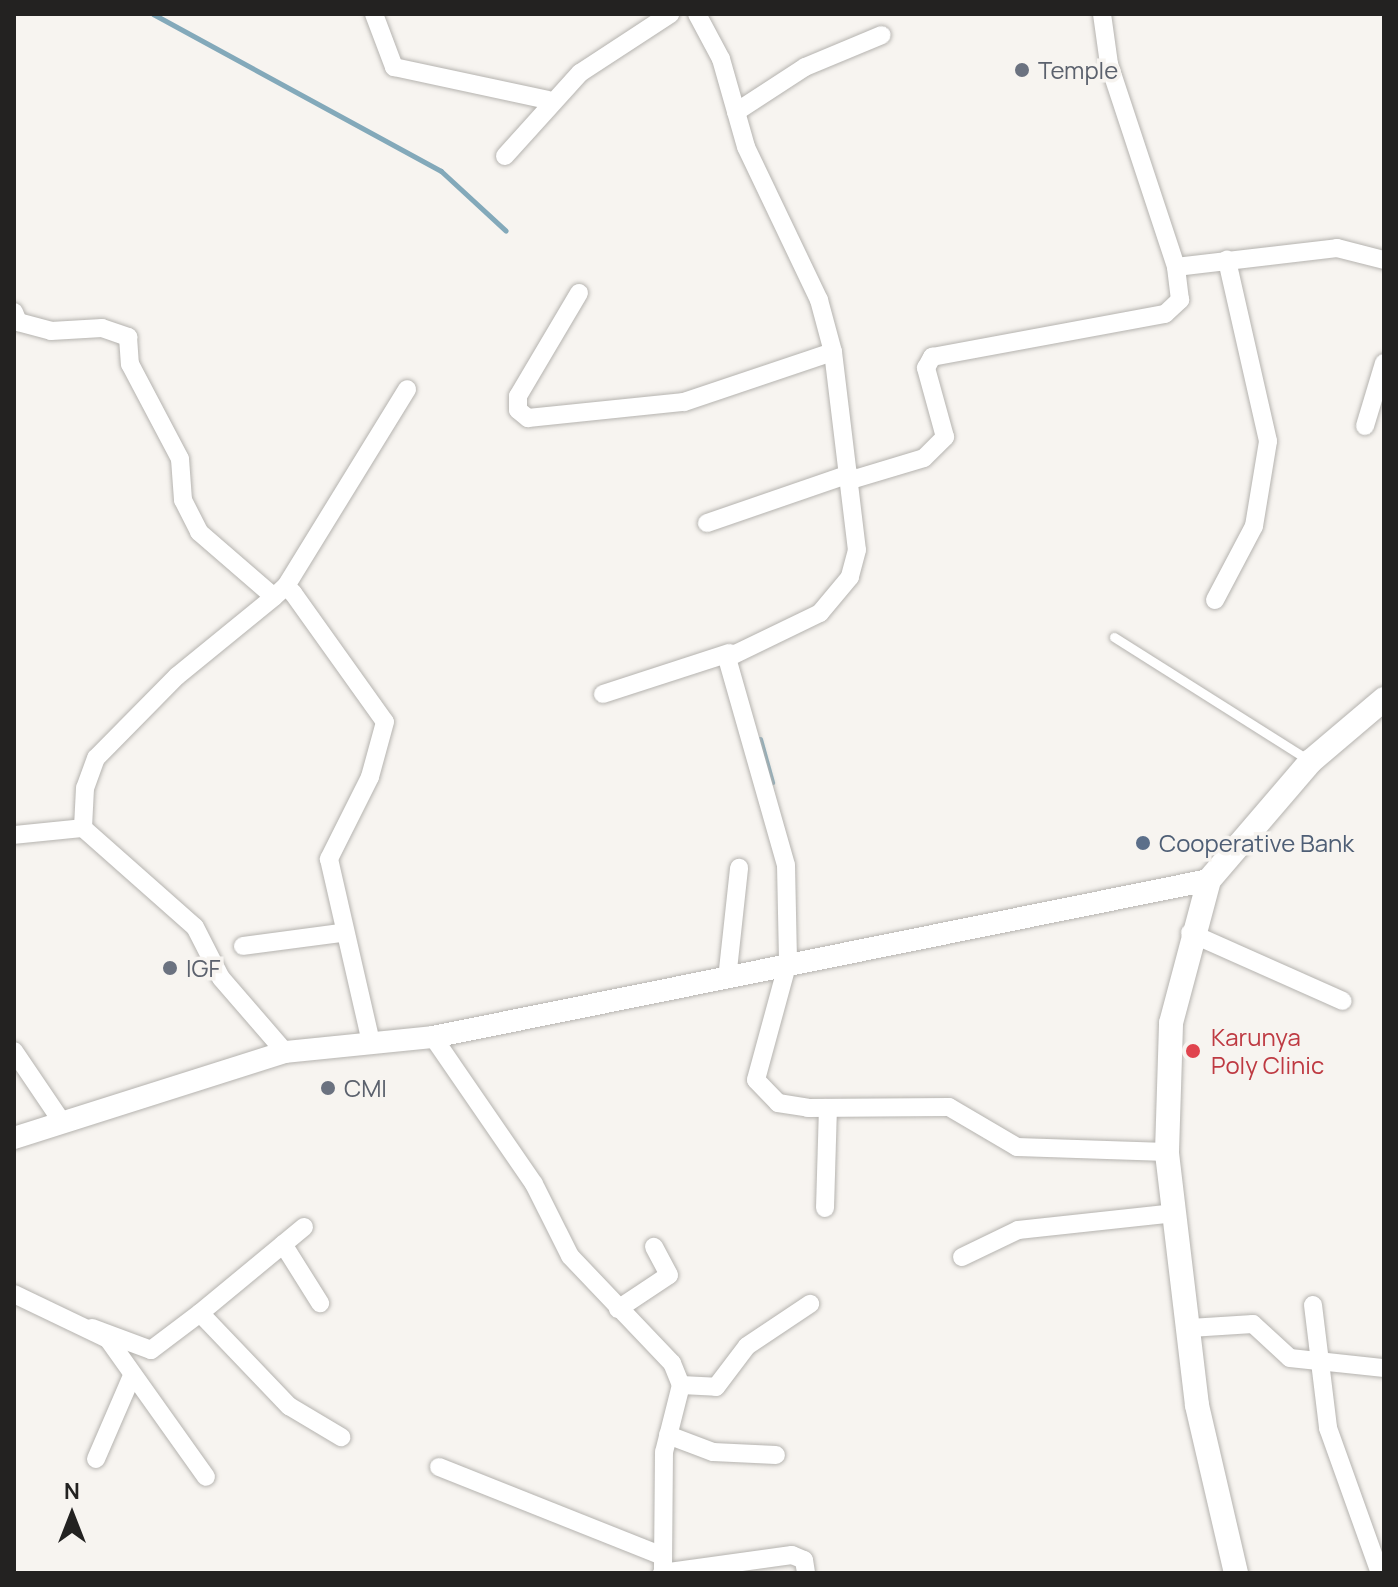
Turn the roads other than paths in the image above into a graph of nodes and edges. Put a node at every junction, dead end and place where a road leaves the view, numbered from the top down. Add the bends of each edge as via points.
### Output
1 (374, 14) edge
2 (670, 14) edge
3 (697, 14) edge
4 (1102, 14) edge
5 (882, 35) dead end
6 (548, 100) junction
7 (736, 112) junction
8 (505, 156) dead end
9 (1227, 260) junction
10 (1384, 260) edge
11 (1176, 267) junction
12 (579, 293) dead end
13 (14, 312) edge
14 (833, 352) junction
15 (1384, 363) edge
16 (407, 389) dead end
17 (1365, 426) dead end
18 (850, 477) junction
19 (707, 523) dead end
20 (280, 591) junction
21 (1215, 600) dead end
22 (1114, 637) dead end
23 (729, 653) junction
24 (603, 694) dead end
25 (1381, 708) edge
26 (1311, 761) junction
27 (83, 828) junction
28 (14, 835) edge
29 (739, 868) dead end
30 (1209, 880) junction
31 (341, 933) junction
32 (1190, 933) junction
33 (243, 946) dead end
34 (788, 962) junction
35 (727, 979) junction
36 (1343, 1001) dead end
37 (433, 1037) junction
38 (371, 1042) junction
39 (14, 1051) edge
40 (285, 1052) junction
41 (828, 1108) junction
42 (62, 1122) junction
43 (14, 1138) edge
44 (1167, 1152) junction
45 (825, 1208) dead end
46 (1175, 1213) junction
47 (304, 1227) dead end
48 (283, 1244) junction
49 (654, 1247) dead end
50 (962, 1257) dead end
51 (14, 1294) edge
52 (320, 1303) dead end
53 (810, 1304) dead end
54 (1313, 1305) dead end
55 (618, 1309) junction
56 (200, 1313) junction
57 (92, 1328) junction
58 (1190, 1328) junction
59 (1321, 1366) junction
60 (1384, 1368) edge
61 (132, 1376) junction
62 (681, 1385) junction
63 (668, 1435) junction
64 (341, 1437) dead end
65 (776, 1455) dead end
66 (96, 1459) dead end
67 (439, 1467) dead end
68 (206, 1477) dead end
69 (661, 1567) edge
70 (806, 1573) edge
71 (1236, 1573) edge
72 (1380, 1573) edge

1 - 6 street via 394,67
2 - 6 street
3 - 7 street via 721,59
4 - 11 street via 1109,64
5 - 7 street via 805,67
6 - 8 street
7 - 14 street via 782,233 819,300
9 - 10 street via 1337,248
9 - 11 street
9 - 21 street via 1268,441 1254,526
11 - 18 street via 1176,310 932,357 926,368 945,437 924,458
12 - 14 street via 518,396 518,410 528,418 684,402
13 - 20 street via 18,322 51,331 102,328 128,337 130,364 180,459 183,500 199,532
14 - 18 street
15 - 17 street
16 - 20 street
18 - 19 street
18 - 23 street via 857,550 850,577 820,613
20 - 27 street via 177,676 96,758 85,788
20 - 31 street via 385,722 370,777 329,859
22 - 26 lane
23 - 24 street
23 - 34 street via 786,865
25 - 26 main road
26 - 30 main road
27 - 28 street
27 - 40 street via 195,927 221,978
29 - 35 street
30 - 32 main road
30 - 34 street
31 - 33 street
31 - 38 street
32 - 36 street
32 - 44 main road via 1171,1023
34 - 35 street
34 - 41 street via 756,1080 778,1103
35 - 37 street
37 - 38 street
37 - 55 street via 534,1184 570,1256
38 - 40 street
39 - 42 street
40 - 42 street
41 - 44 street via 949,1107 1017,1147
41 - 45 street
42 - 43 street
44 - 46 main road
46 - 50 street via 1018,1230
46 - 58 main road
47 - 48 street
48 - 52 street
48 - 56 street
49 - 55 street via 669,1275
51 - 57 street
53 - 62 street via 747,1346 716,1387
54 - 59 street
55 - 62 street via 672,1363
56 - 57 street via 151,1350
56 - 64 street via 289,1406
57 - 61 street
58 - 59 street via 1253,1324 1290,1358
58 - 71 main road via 1208,1466
59 - 60 street
59 - 72 street via 1328,1428
61 - 66 street
61 - 68 street
62 - 63 street
63 - 65 street via 713,1452
63 - 69 street
67 - 69 street
69 - 70 street via 792,1555 804,1560

